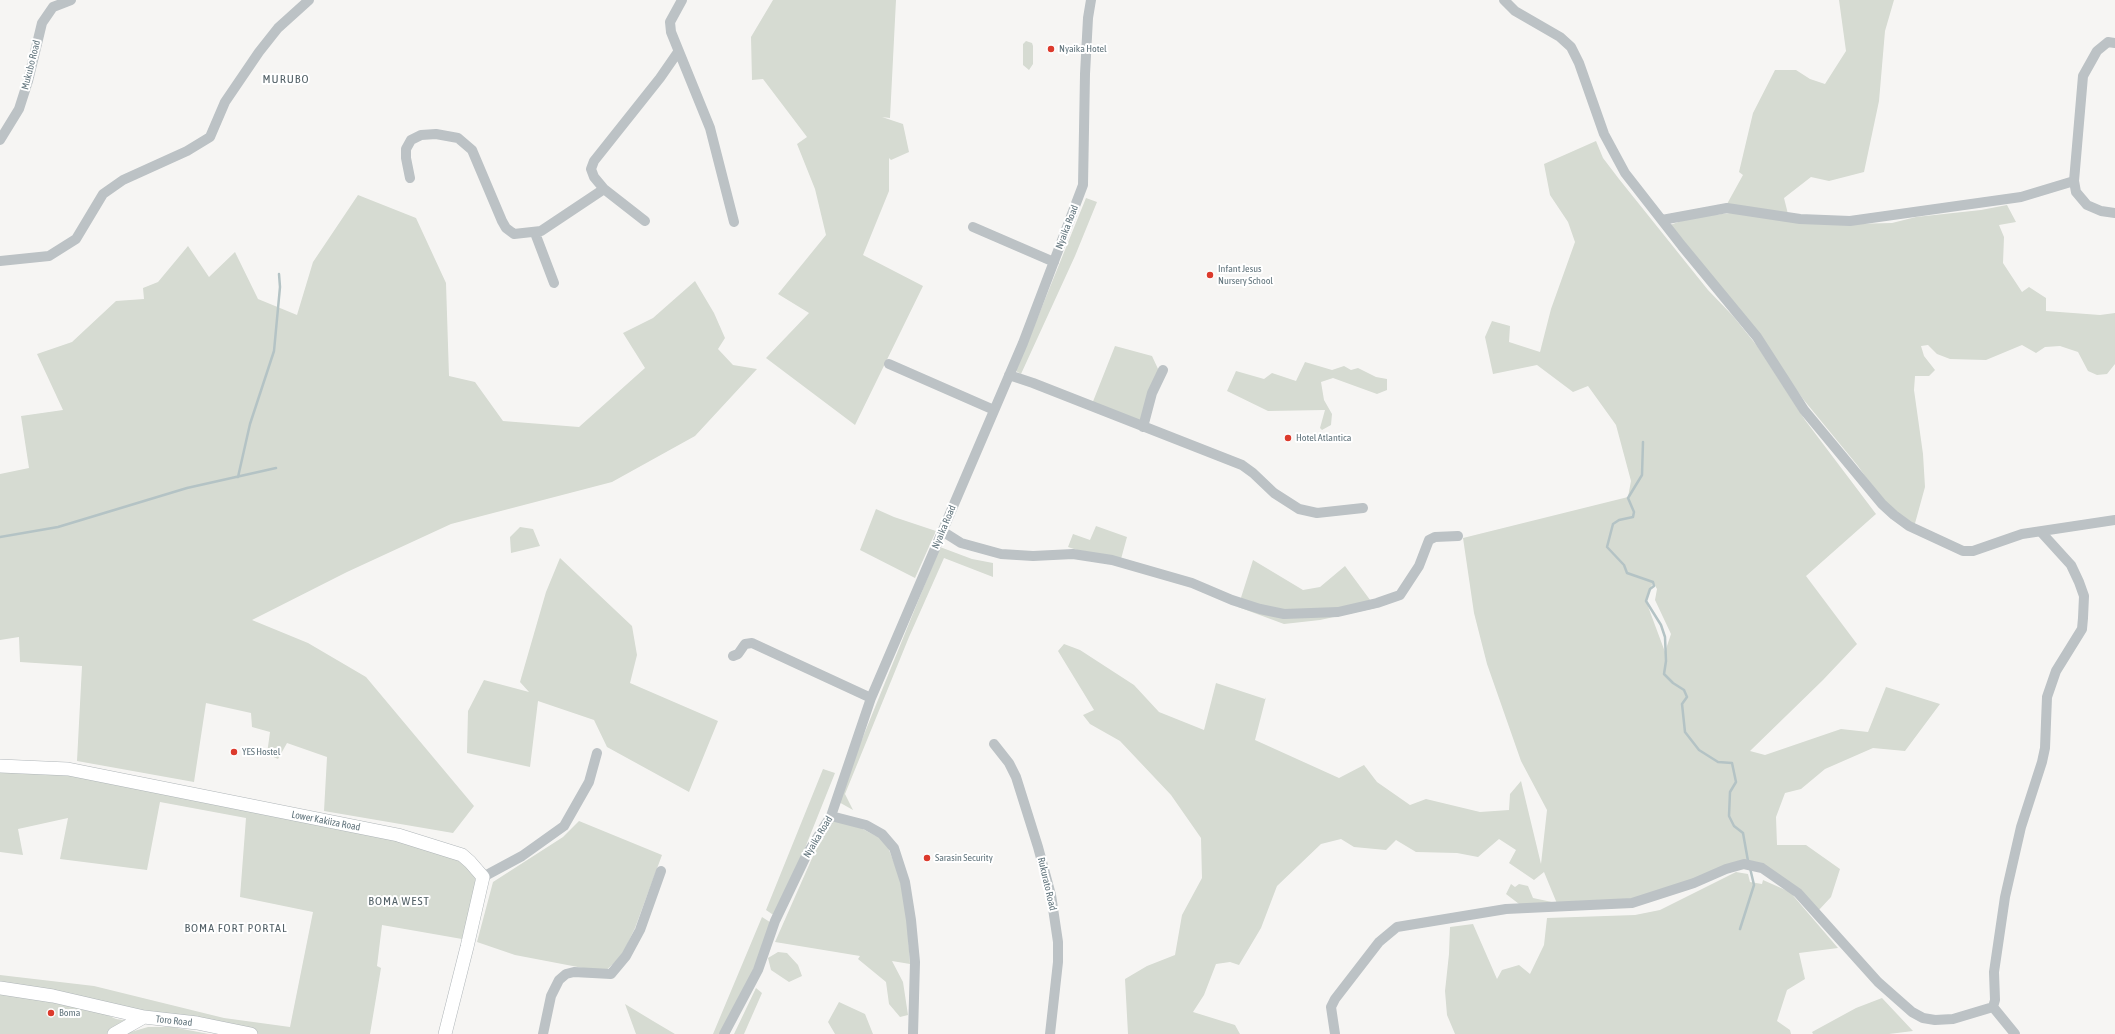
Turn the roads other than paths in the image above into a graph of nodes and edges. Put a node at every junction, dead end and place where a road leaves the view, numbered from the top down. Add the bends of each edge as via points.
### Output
1 (70, 0) edge
2 (309, 0) edge
3 (682, 0) edge
4 (1091, 0) edge
5 (1504, 0) edge
6 (2115, 43) edge
7 (678, 52) junction
8 (0, 140) edge
9 (410, 178) dead end
10 (2074, 181) junction
11 (604, 189) junction
12 (2115, 213) edge
13 (1662, 220) junction
14 (645, 221) dead end
15 (734, 222) dead end
16 (973, 227) dead end
17 (535, 233) junction
18 (0, 261) edge
19 (1054, 262) junction
20 (554, 283) dead end
21 (889, 364) dead end
22 (1163, 370) dead end
23 (1009, 375) junction
24 (994, 410) junction
25 (1143, 427) junction
26 (1363, 508) dead end
27 (2115, 520) edge
28 (942, 531) junction
29 (2041, 532) junction
30 (1458, 536) dead end
31 (733, 656) dead end
32 (872, 698) junction
33 (994, 744) dead end
34 (597, 753) dead end
35 (0, 766) edge
36 (831, 816) junction
37 (661, 871) dead end
38 (482, 877) junction
39 (0, 988) edge
40 (1993, 1007) junction
41 (144, 1017) junction
42 (114, 1034) edge
43 (251, 1034) edge
44 (445, 1034) edge
45 (543, 1034) edge
46 (724, 1034) edge
47 (913, 1034) edge
48 (1050, 1034) edge
49 (1336, 1034) edge
50 (2015, 1034) edge

1 - 8 street, Mukubo Road via 53,7 42,23 19,109
2 - 18 street via 278,28 259,52 225,102 210,137 187,151 123,180 103,194 76,239 49,256
3 - 7 street via 670,22
4 - 19 street, Nyaika Road via 1085,74 1083,185
5 - 13 street via 1515,11 1560,37 1571,47 1615,156
6 - 10 street via 2108,42 2097,52 2083,76
7 - 11 street via 594,161 591,169
7 - 15 street via 710,128
9 - 17 street via 406,149 411,140 421,135 436,134 458,138 472,150 506,228 514,234
10 - 12 street via 2076,192 2087,205
10 - 13 street via 2021,198 1850,221 1800,219 1727,208
11 - 14 street
11 - 17 street via 563,218
13 - 29 street via 1757,337 1804,410 1894,515 1910,526 1963,551 1973,551 2022,534
16 - 19 street
17 - 20 street
19 - 23 street, Nyaika Road
21 - 24 street
22 - 25 street via 1152,393
23 - 24 street, Nyaika Road
23 - 25 street
24 - 28 street, Nyaika Road
25 - 26 street via 1242,465 1274,493 1299,508 1317,513
27 - 29 street
28 - 30 street via 961,543 1001,554 1073,554 1112,560 1192,583 1260,609 1284,614 1338,612 1400,595 1419,566 1429,540 1434,537
28 - 32 street, Nyaika Road
29 - 40 street via 2071,565 2079,582 2084,596 2082,629 2056,671 2047,697 2045,748 2021,827 2005,897 1994,972
31 - 32 street via 738,654 745,644 752,643
32 - 36 street, Nyaika Road
33 - 48 street, Rukurato Road via 1016,777 1051,895 1058,942 1058,962
34 - 38 street via 589,782 564,826 522,856
35 - 38 main road, Lower Kakiiza Road via 68,769 398,835 462,855
36 - 46 street, Nyaika Road via 807,854 775,921 758,970
36 - 47 street via 866,825 882,834 894,848 905,882 911,920 915,962
37 - 45 street via 640,930 626,956 611,974 574,972 559,980 551,996
38 - 44 main road
39 - 41 main road, Toro Road via 52,996
40 - 49 street via 1954,1019 1934,1020 1912,1012 1878,982 1798,893 1762,868 1744,864 1632,903 1506,909 1397,927 1379,942 1335,999 1331,1008
40 - 50 street
41 - 42 main road
41 - 43 main road, Toro Road via 197,1023

